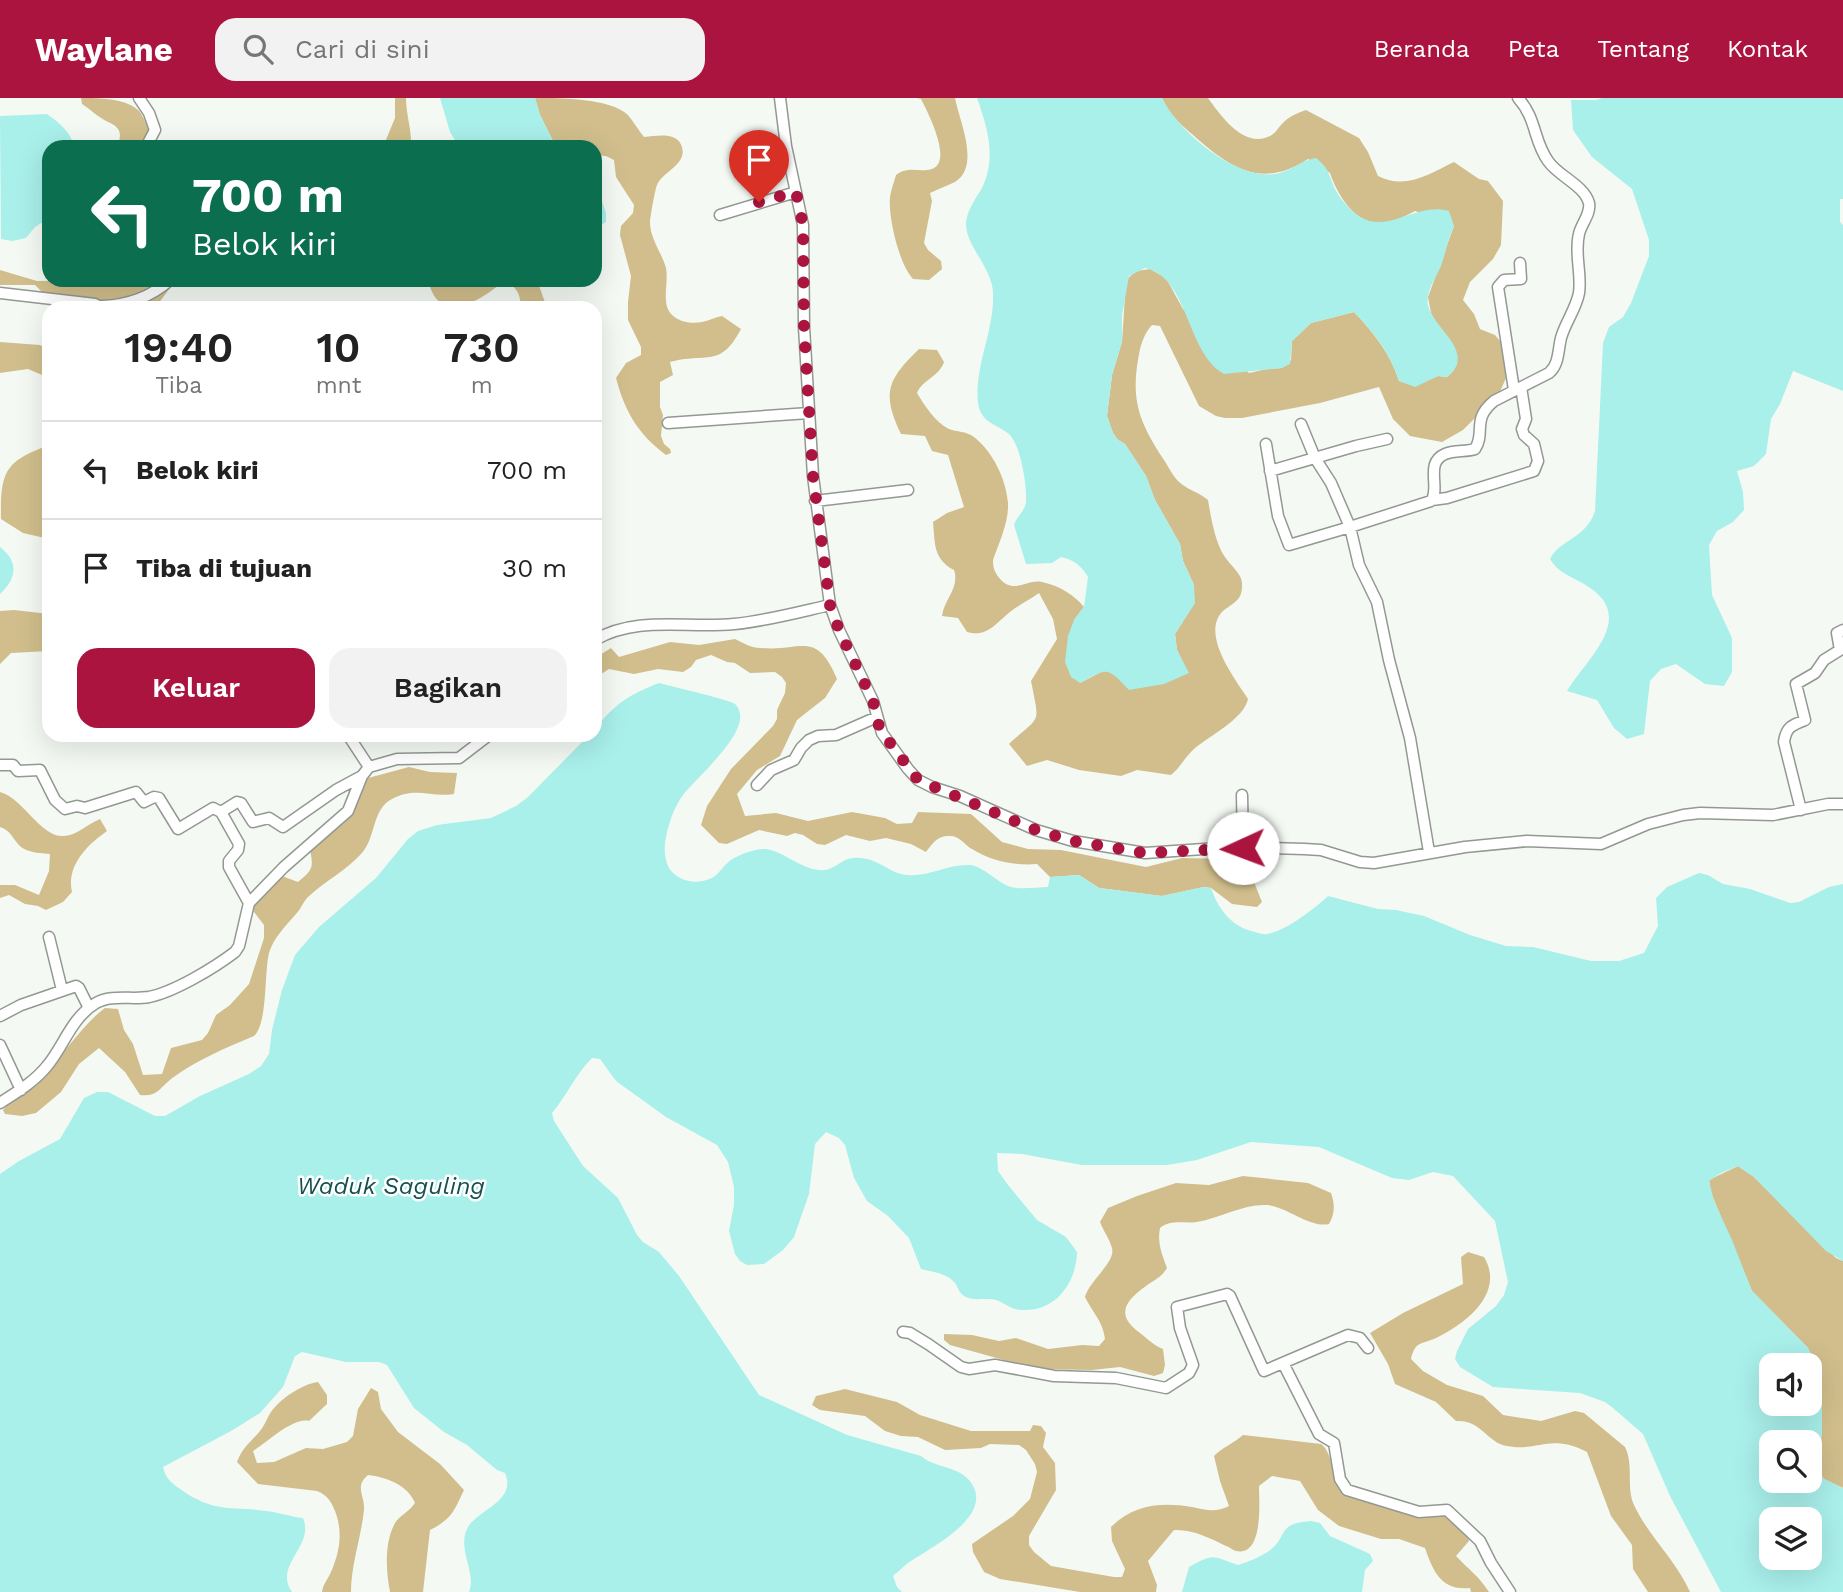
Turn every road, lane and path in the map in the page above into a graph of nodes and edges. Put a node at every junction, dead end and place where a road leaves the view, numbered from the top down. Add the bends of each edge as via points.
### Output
1 (139, 98) edge
2 (780, 98) edge
3 (1518, 98) edge
4 (150, 140) edge
5 (796, 192) junction
6 (720, 215) dead end
7 (1520, 263) dead end
8 (160, 287) edge
9 (0, 293) edge
10 (58, 301) edge
11 (129, 301) edge
12 (1518, 389) junction
13 (809, 413) junction
14 (668, 423) dead end
15 (1301, 424) dead end
16 (1387, 439) dead end
17 (1266, 444) dead end
18 (1315, 458) junction
19 (1270, 471) junction
20 (908, 490) dead end
21 (1432, 500) junction
22 (815, 501) junction
23 (1350, 527) junction
24 (830, 605) junction
25 (1843, 630) edge
26 (602, 636) edge
27 (877, 717) junction
28 (352, 742) edge
29 (480, 742) edge
30 (0, 765) edge
31 (366, 771) junction
32 (757, 785) dead end
33 (1242, 795) dead end
34 (1843, 804) edge
35 (1801, 810) junction
36 (220, 813) junction
37 (1243, 848) junction
38 (1429, 852) junction
39 (249, 903) junction
40 (49, 937) dead end
41 (62, 990) junction
42 (89, 1008) junction
43 (0, 1016) edge
44 (0, 1045) edge
45 (21, 1090) junction
46 (0, 1103) edge
47 (903, 1332) dead end
48 (1368, 1348) dead end
49 (1283, 1363) junction
50 (1510, 1592) edge

1 - 4 street via 153,121 155,130
2 - 5 street
3 - 12 street via 1532,117 1546,159 1577,188 1589,212 1579,232 1578,296 1555,367
5 - 6 street
5 - 13 street via 803,225
7 - 12 street via 1521,279 1504,280 1498,287
8 - 11 street
9 - 10 street
12 - 21 street via 1487,407 1480,417 1476,448 1445,454 1438,460
12 - 21 street via 1526,419 1522,429 1534,444 1538,461 1534,471
13 - 14 street
13 - 22 street
15 - 18 street
16 - 18 street
17 - 19 street
18 - 19 street
18 - 23 street
19 - 23 street via 1289,545
20 - 22 street
21 - 23 street
22 - 24 street
23 - 38 street via 1359,565 1377,602 1410,738
24 - 26 street via 736,624 660,623
24 - 27 street
25 - 35 street via 1837,633 1840,650 1796,684 1805,720 1785,730
27 - 32 street via 836,735 809,740 794,761 771,769
27 - 37 street via 883,733 918,780 1036,830 1145,853
28 - 31 street
29 - 31 street via 459,758 397,759
30 - 36 street via 13,765 25,772 40,770 55,800 65,808 85,808 136,792 144,802 159,798 177,829 213,807
31 - 36 street via 284,827 269,818 253,822 237,802
31 - 39 street via 348,811
33 - 37 street
34 - 35 street
35 - 38 street via 1773,815 1684,814 1601,844 1527,841
36 - 39 street via 239,844 229,867
37 - 38 street via 1321,850 1374,863
39 - 42 street via 239,946 232,955 157,995 103,999
40 - 41 street
41 - 42 street via 78,986
41 - 43 street
42 - 45 street via 47,1066
44 - 45 street
45 - 46 street
47 - 49 street via 969,1369 995,1365 1166,1388 1193,1365 1177,1307 1227,1294 1263,1370
48 - 49 street via 1360,1338 1348,1335
49 - 50 street via 1319,1434 1334,1443 1340,1479 1347,1490 1419,1512 1447,1510 1479,1541

